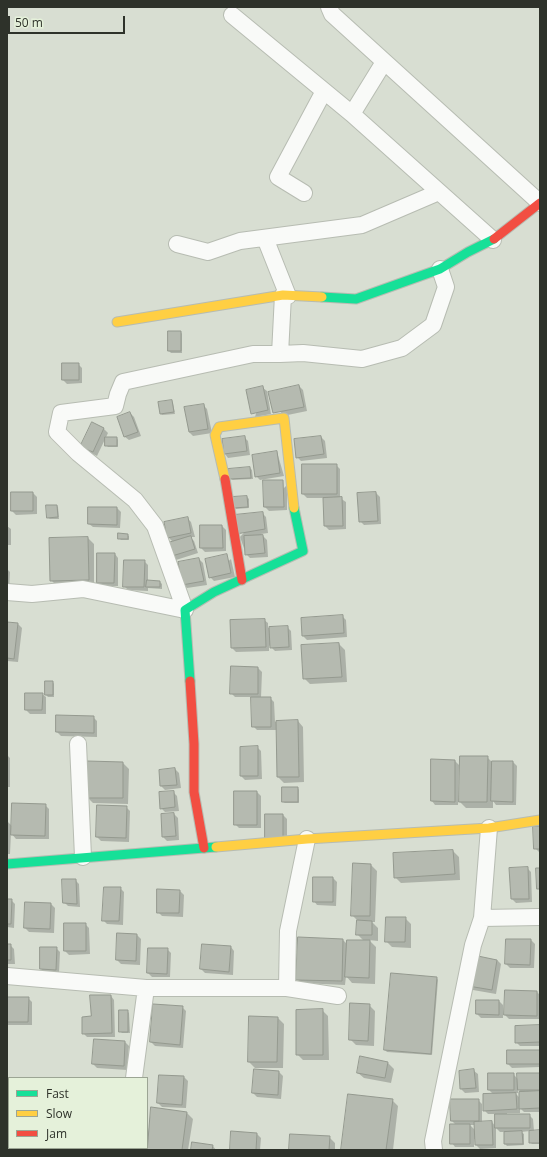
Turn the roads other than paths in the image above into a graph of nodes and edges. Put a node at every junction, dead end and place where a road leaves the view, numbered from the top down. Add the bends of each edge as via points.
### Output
1 (329, 7) edge
2 (232, 15) dead end
3 (384, 62) junction
4 (324, 91) junction
5 (352, 114) junction
6 (439, 192) junction
7 (304, 193) dead end
8 (540, 203) edge
9 (265, 238) junction
10 (493, 240) junction
11 (177, 244) dead end
12 (440, 269) junction
13 (286, 296) junction
14 (117, 322) dead end
15 (280, 354) junction
16 (242, 580) junction
17 (7, 592) edge
18 (185, 610) junction
19 (78, 744) dead end
20 (540, 820) edge
21 (489, 828) junction
22 (307, 840) junction
23 (204, 848) junction
24 (83, 857) junction
25 (7, 864) edge
26 (540, 917) edge
27 (482, 918) junction
28 (7, 976) edge
29 (146, 988) junction
30 (287, 988) junction
31 (338, 996) dead end
32 (134, 1077) edge
33 (434, 1150) edge

1 - 3 street via 332,14
2 - 4 street
3 - 5 street
3 - 8 street
4 - 5 street
4 - 7 street via 278,178
5 - 6 street
6 - 9 street via 362,225
6 - 10 street
8 - 10 street
9 - 11 street via 240,241 208,252
9 - 13 street
10 - 12 street
12 - 13 street via 356,299
12 - 15 street via 446,287 433,325 402,348 362,359 303,353
13 - 14 street
13 - 15 street
15 - 18 street via 253,354 123,382 116,406 61,413 57,432 78,453 135,500 155,526
16 - 16 street via 303,551 293,501 284,418 219,427 214,434 225,477
16 - 18 street via 213,592
17 - 18 street via 32,594 83,589
18 - 23 street via 194,744 194,792
19 - 24 street
20 - 21 street
21 - 22 street
21 - 27 street
22 - 23 street
22 - 30 street via 288,931
23 - 24 street
24 - 25 street
26 - 27 street
27 - 33 street via 473,945 433,1141
28 - 29 street
29 - 30 street
29 - 32 street
30 - 31 street

